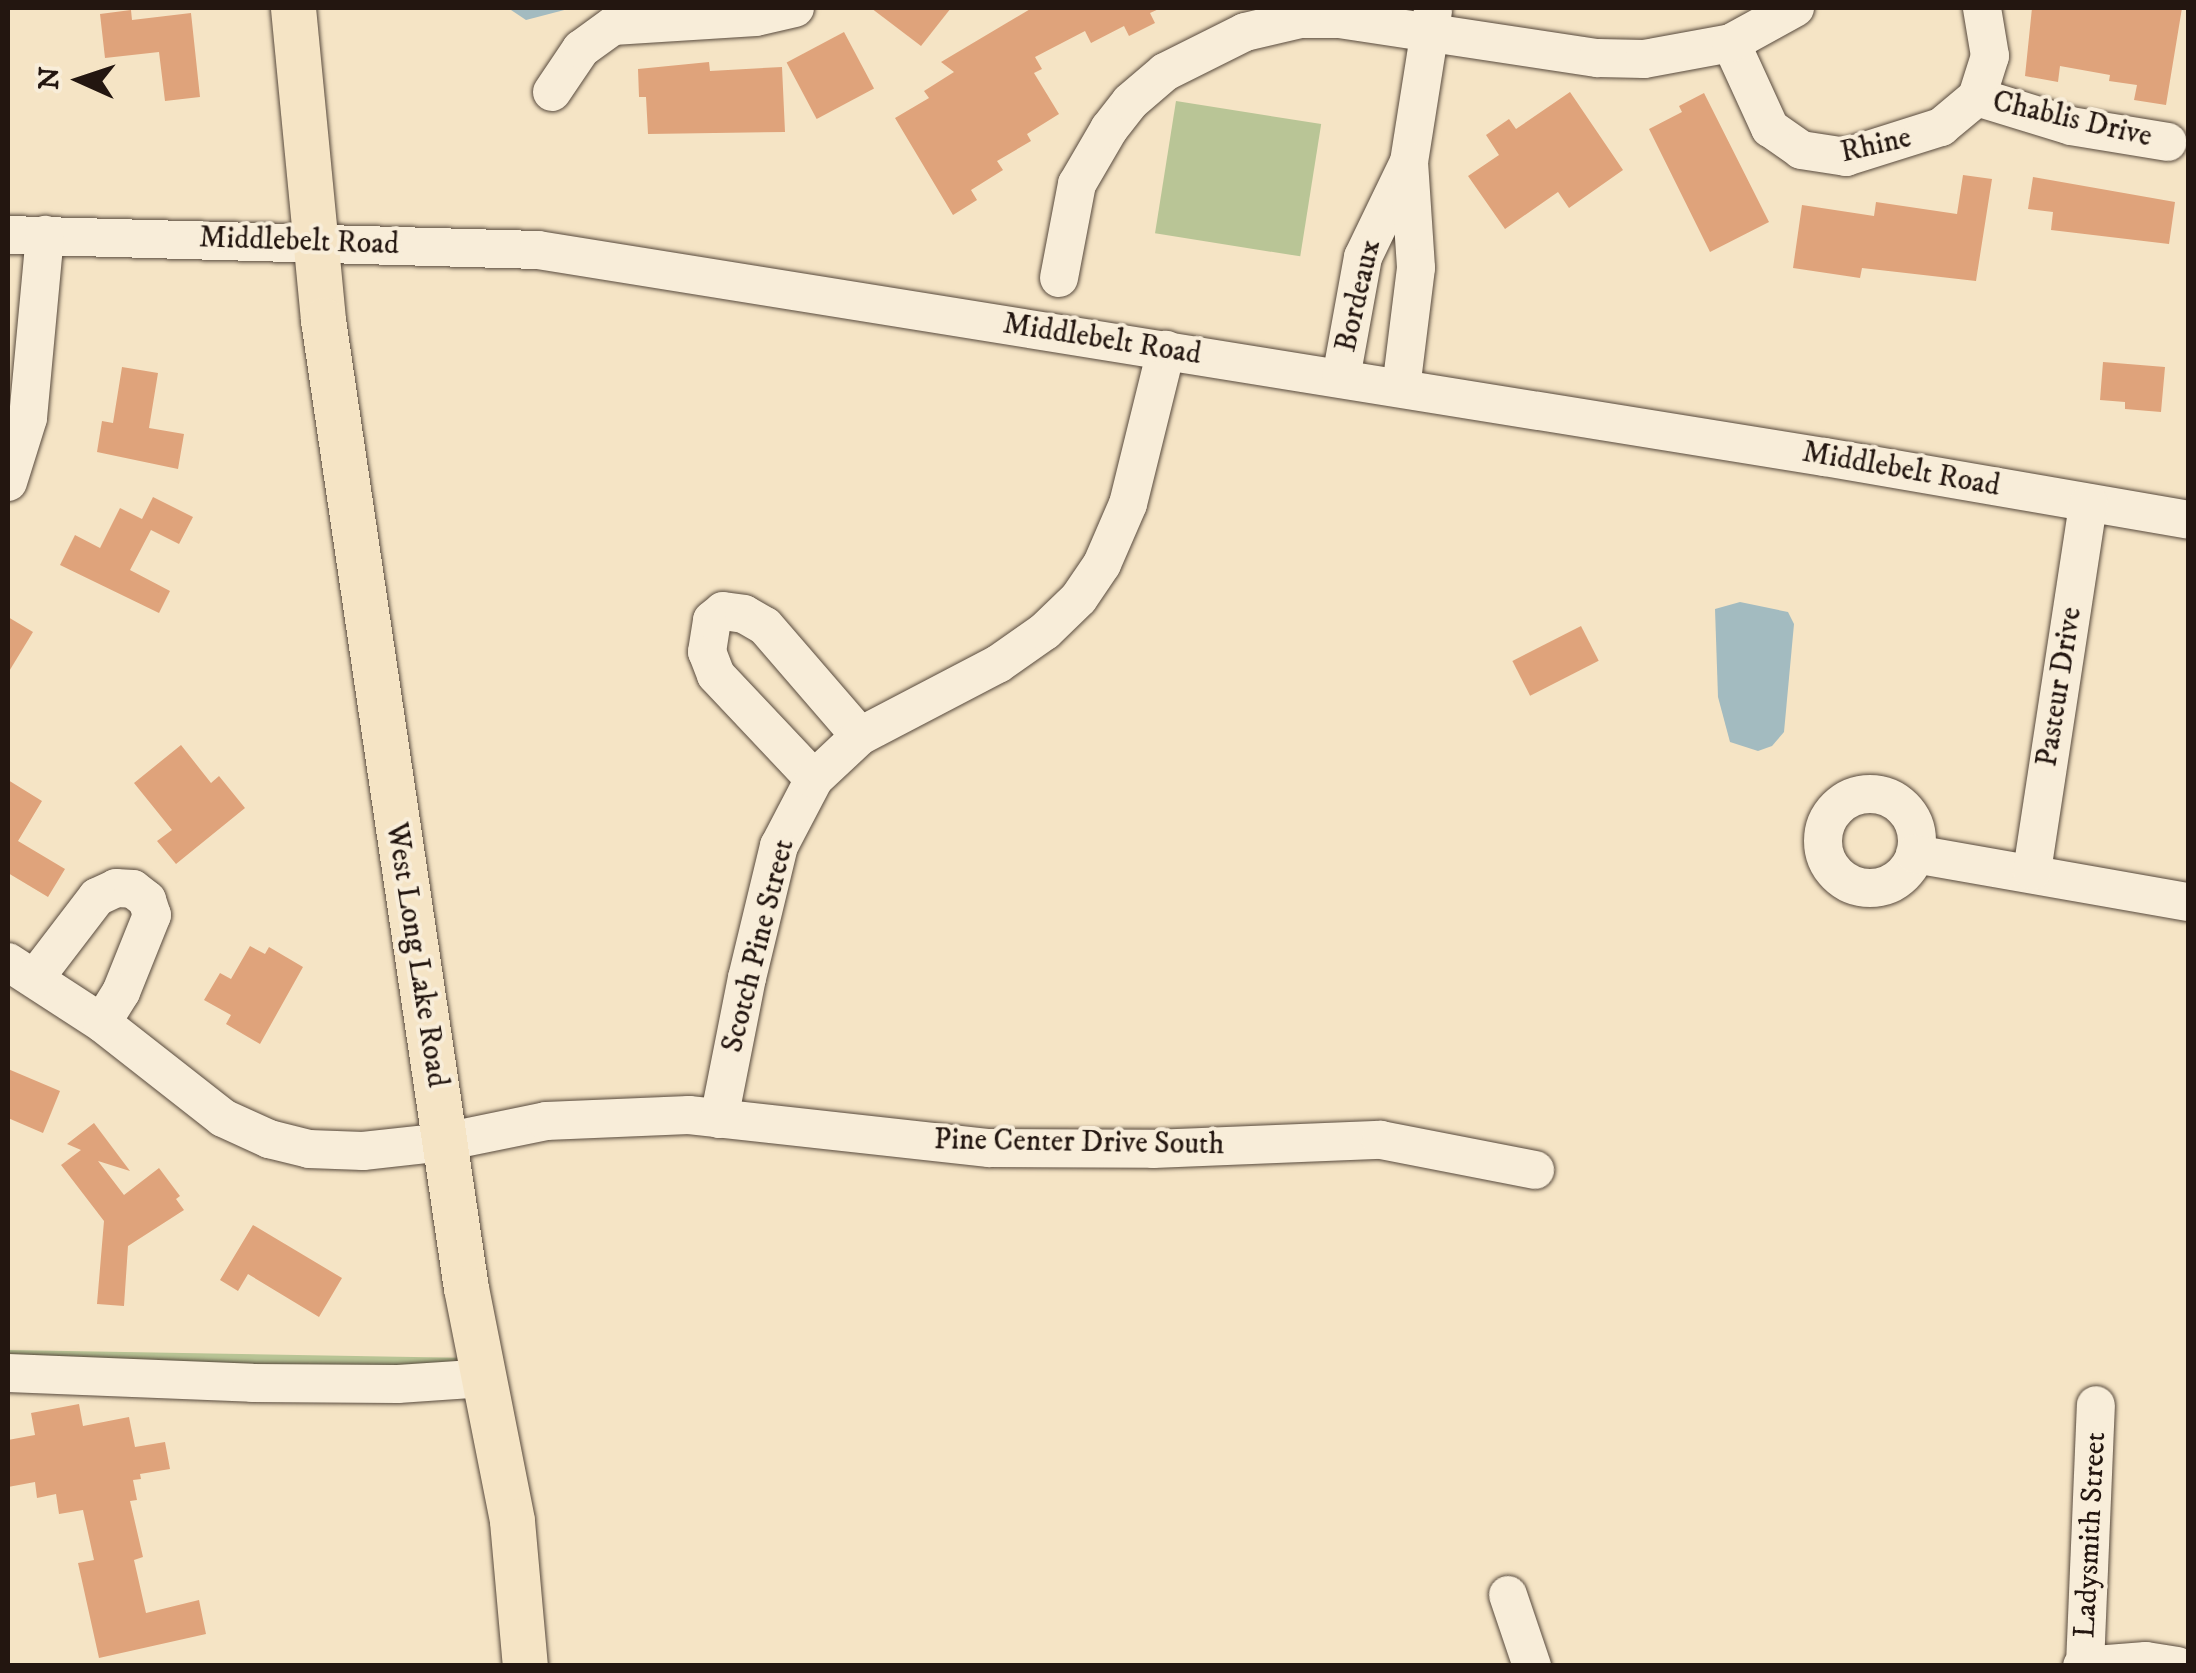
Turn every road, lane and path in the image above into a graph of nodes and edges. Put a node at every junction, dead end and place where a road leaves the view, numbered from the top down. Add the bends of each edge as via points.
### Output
1 (292, 8) edge
2 (795, 8) edge
3 (1796, 8) edge
4 (1982, 8) edge
5 (1432, 20) edge
6 (1731, 43) junction
7 (552, 92) dead end
8 (1977, 98) junction
9 (2168, 142) dead end
10 (1410, 162) junction
11 (26, 235) edge
12 (314, 242) junction
13 (1058, 278) dead end
14 (1166, 350) junction
15 (1341, 378) junction
16 (1401, 388) junction
17 (8, 482) edge
18 (2088, 503) junction
19 (2188, 520) edge
20 (860, 736) junction
21 (814, 779) junction
22 (1915, 854) dead end
23 (2032, 871) junction
24 (2188, 902) edge
25 (21, 970) edge
26 (102, 1023) junction
27 (719, 1119) junction
28 (444, 1142) junction
29 (1535, 1170) dead end
30 (8, 1373) edge
31 (485, 1378) junction
32 (2096, 1405) dead end
33 (1508, 1595) dead end
34 (2083, 1665) edge
35 (524, 1666) edge
36 (1532, 1666) edge
37 (2178, 1666) edge

1 - 12 main road, West Long Lake Road
2 - 7 street via 613,26 581,49
3 - 6 street
4 - 8 street via 1990,56
5 - 6 street via 1598,58 1644,59
5 - 10 street, Bordeaux
5 - 13 street via 1300,19 1246,32 1165,72 1130,102 1077,184
6 - 8 street, Rhine via 1770,128 1801,150 1828,158 1926,134
8 - 9 street, Chablis Drive via 2071,126
10 - 15 street, Bordeaux via 1364,257
10 - 16 street, Bordeaux via 1416,268
11 - 12 street, Middlebelt Road
11 - 17 street via 28,418
12 - 14 street, Middlebelt Road via 538,250
12 - 28 main road, West Long Lake Road
14 - 15 street, Middlebelt Road
14 - 20 street, Scotch Pine Street via 1128,504 1079,598 998,664
15 - 16 street, Middlebelt Road
16 - 18 street, Middlebelt Road
18 - 19 street, Middlebelt Road
18 - 23 street, Pasteur Drive
20 - 21 street, Scotch Pine Street
20 - 21 street via 765,626 722,611 712,620 707,652 716,675
21 - 27 street, Scotch Pine Street via 780,846
22 - 23 street
23 - 24 street
25 - 26 street, Pine Center Drive South
25 - 26 street via 97,897 134,889 152,915
26 - 28 street, Pine Center Drive South via 223,1118 270,1139 336,1151
27 - 28 street, Pine Center Drive South via 546,1120
27 - 29 street, Pine Center Drive South via 989,1148 1380,1140
28 - 31 main road, West Long Lake Road
30 - 31 street via 252,1383
31 - 35 main road, West Long Lake Road via 518,1566
32 - 34 street, Ladysmith Street
33 - 36 street
34 - 37 street via 2146,1660

